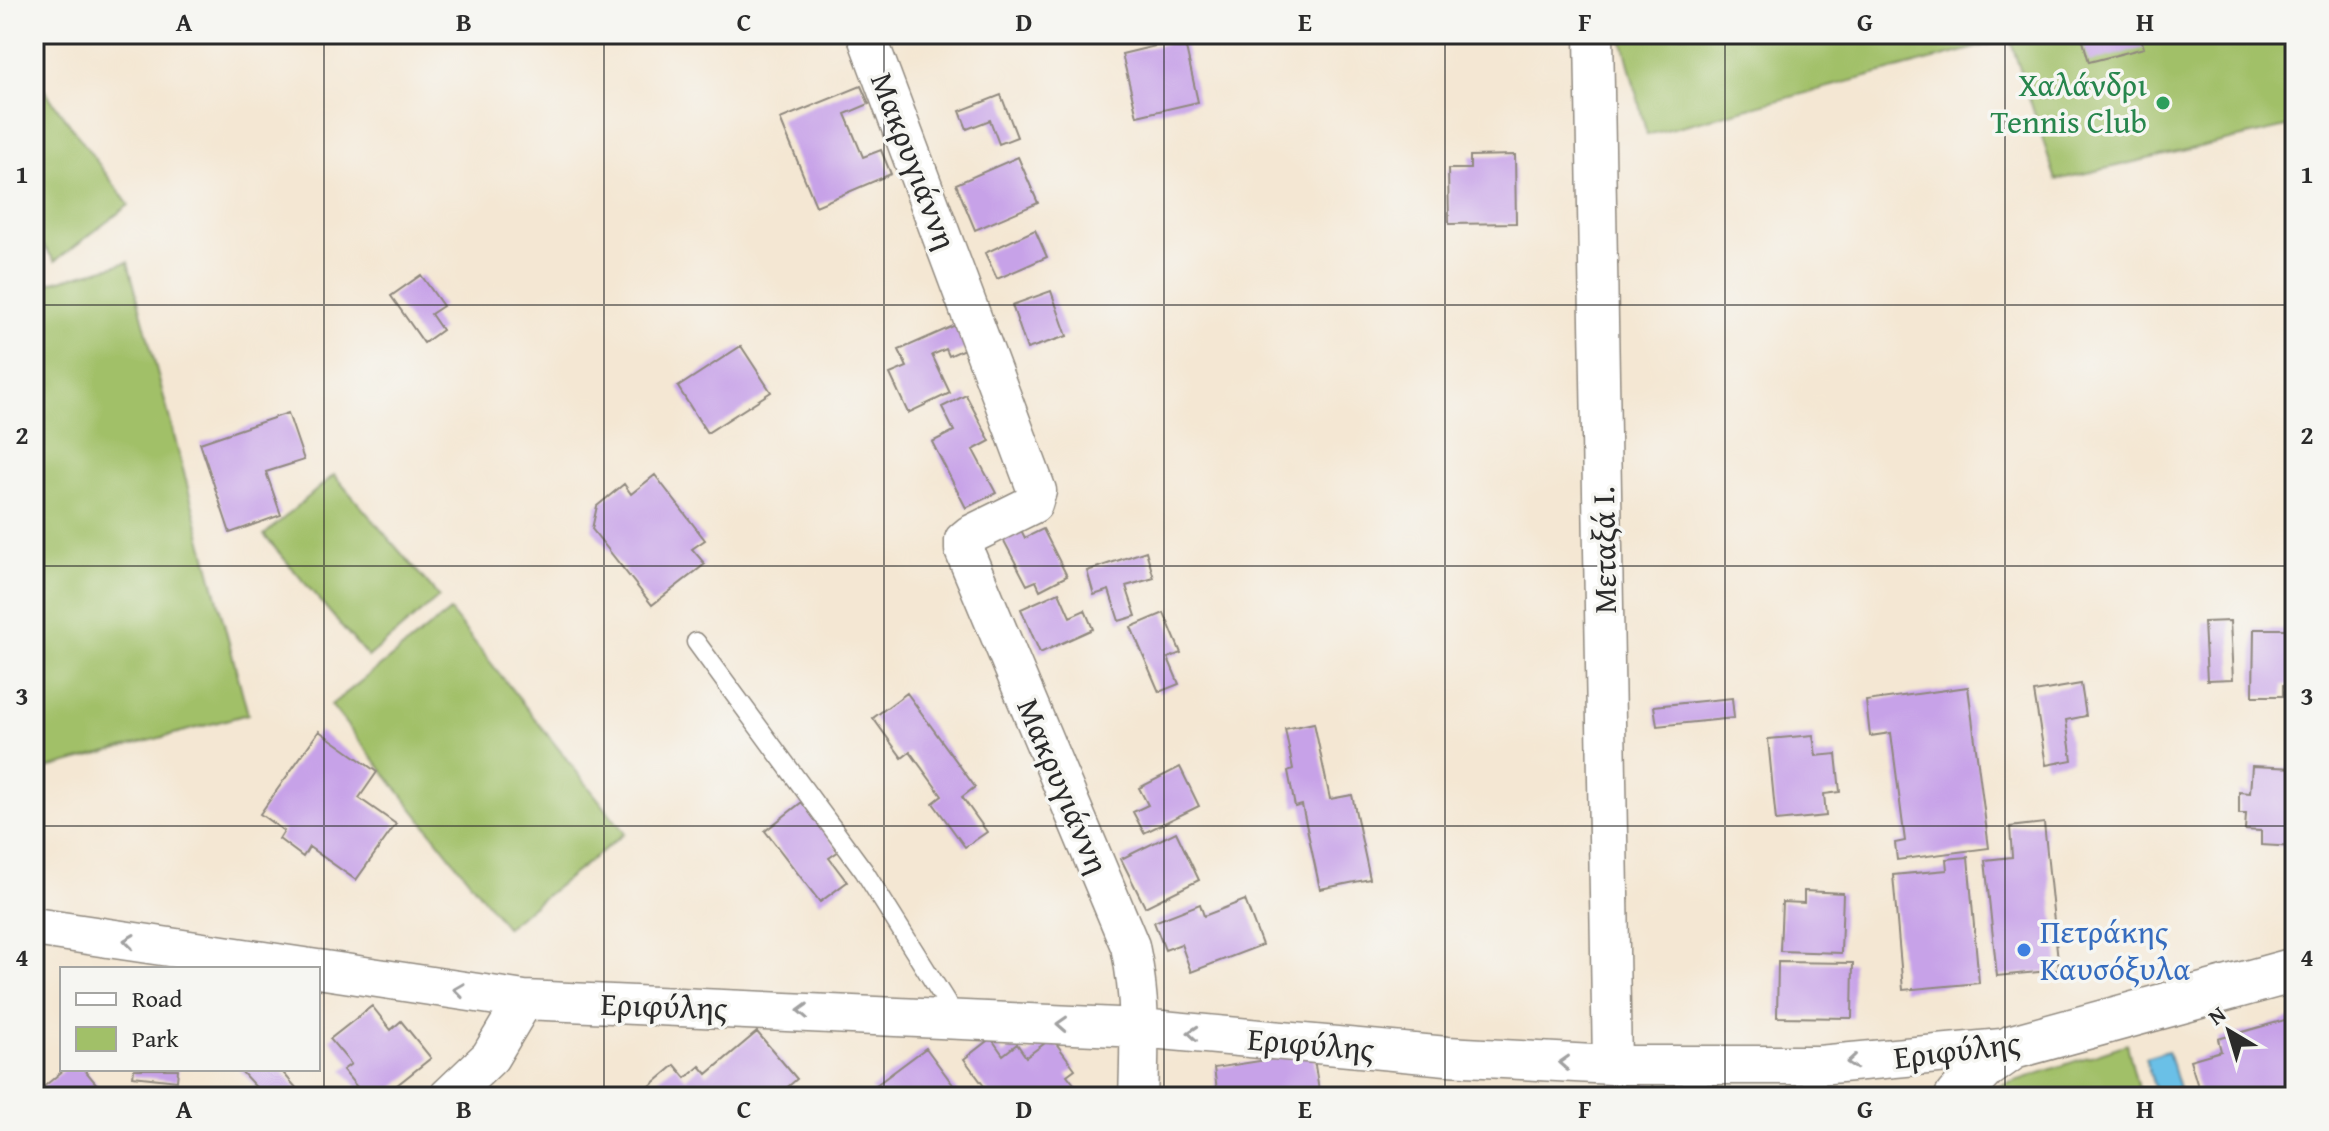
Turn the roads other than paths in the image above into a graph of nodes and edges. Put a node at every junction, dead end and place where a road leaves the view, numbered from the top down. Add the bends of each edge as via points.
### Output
1 (866, 34) edge
2 (1594, 34) edge
3 (696, 642) dead end
4 (34, 927) edge
5 (304, 967) edge
6 (320, 969) edge
7 (2295, 970) edge
8 (524, 1000) junction
9 (957, 1019) junction
10 (1140, 1028) junction
11 (2013, 1047) junction
12 (1612, 1065) junction
13 (448, 1097) edge
14 (1138, 1097) edge
15 (1957, 1097) edge

1 - 10 street, Μακρυγιάννη via 1031,468 1037,491 1033,504 970,535 964,550 1130,946
2 - 12 street, Μεταξά Ι.
3 - 9 lane via 864,871
5 -> 4 street, Εριφύλης
8 -> 6 street, Εριφύλης
7 - 11 street, Εριφύλης
9 -> 8 street, Εριφύλης
8 - 13 street via 490,1057
10 -> 9 street, Εριφύλης
12 -> 10 street, Εριφύλης via 1431,1055
10 - 14 street, Μακρυγιάννη
11 -> 12 street, Εριφύλης via 1819,1065
11 - 15 street

